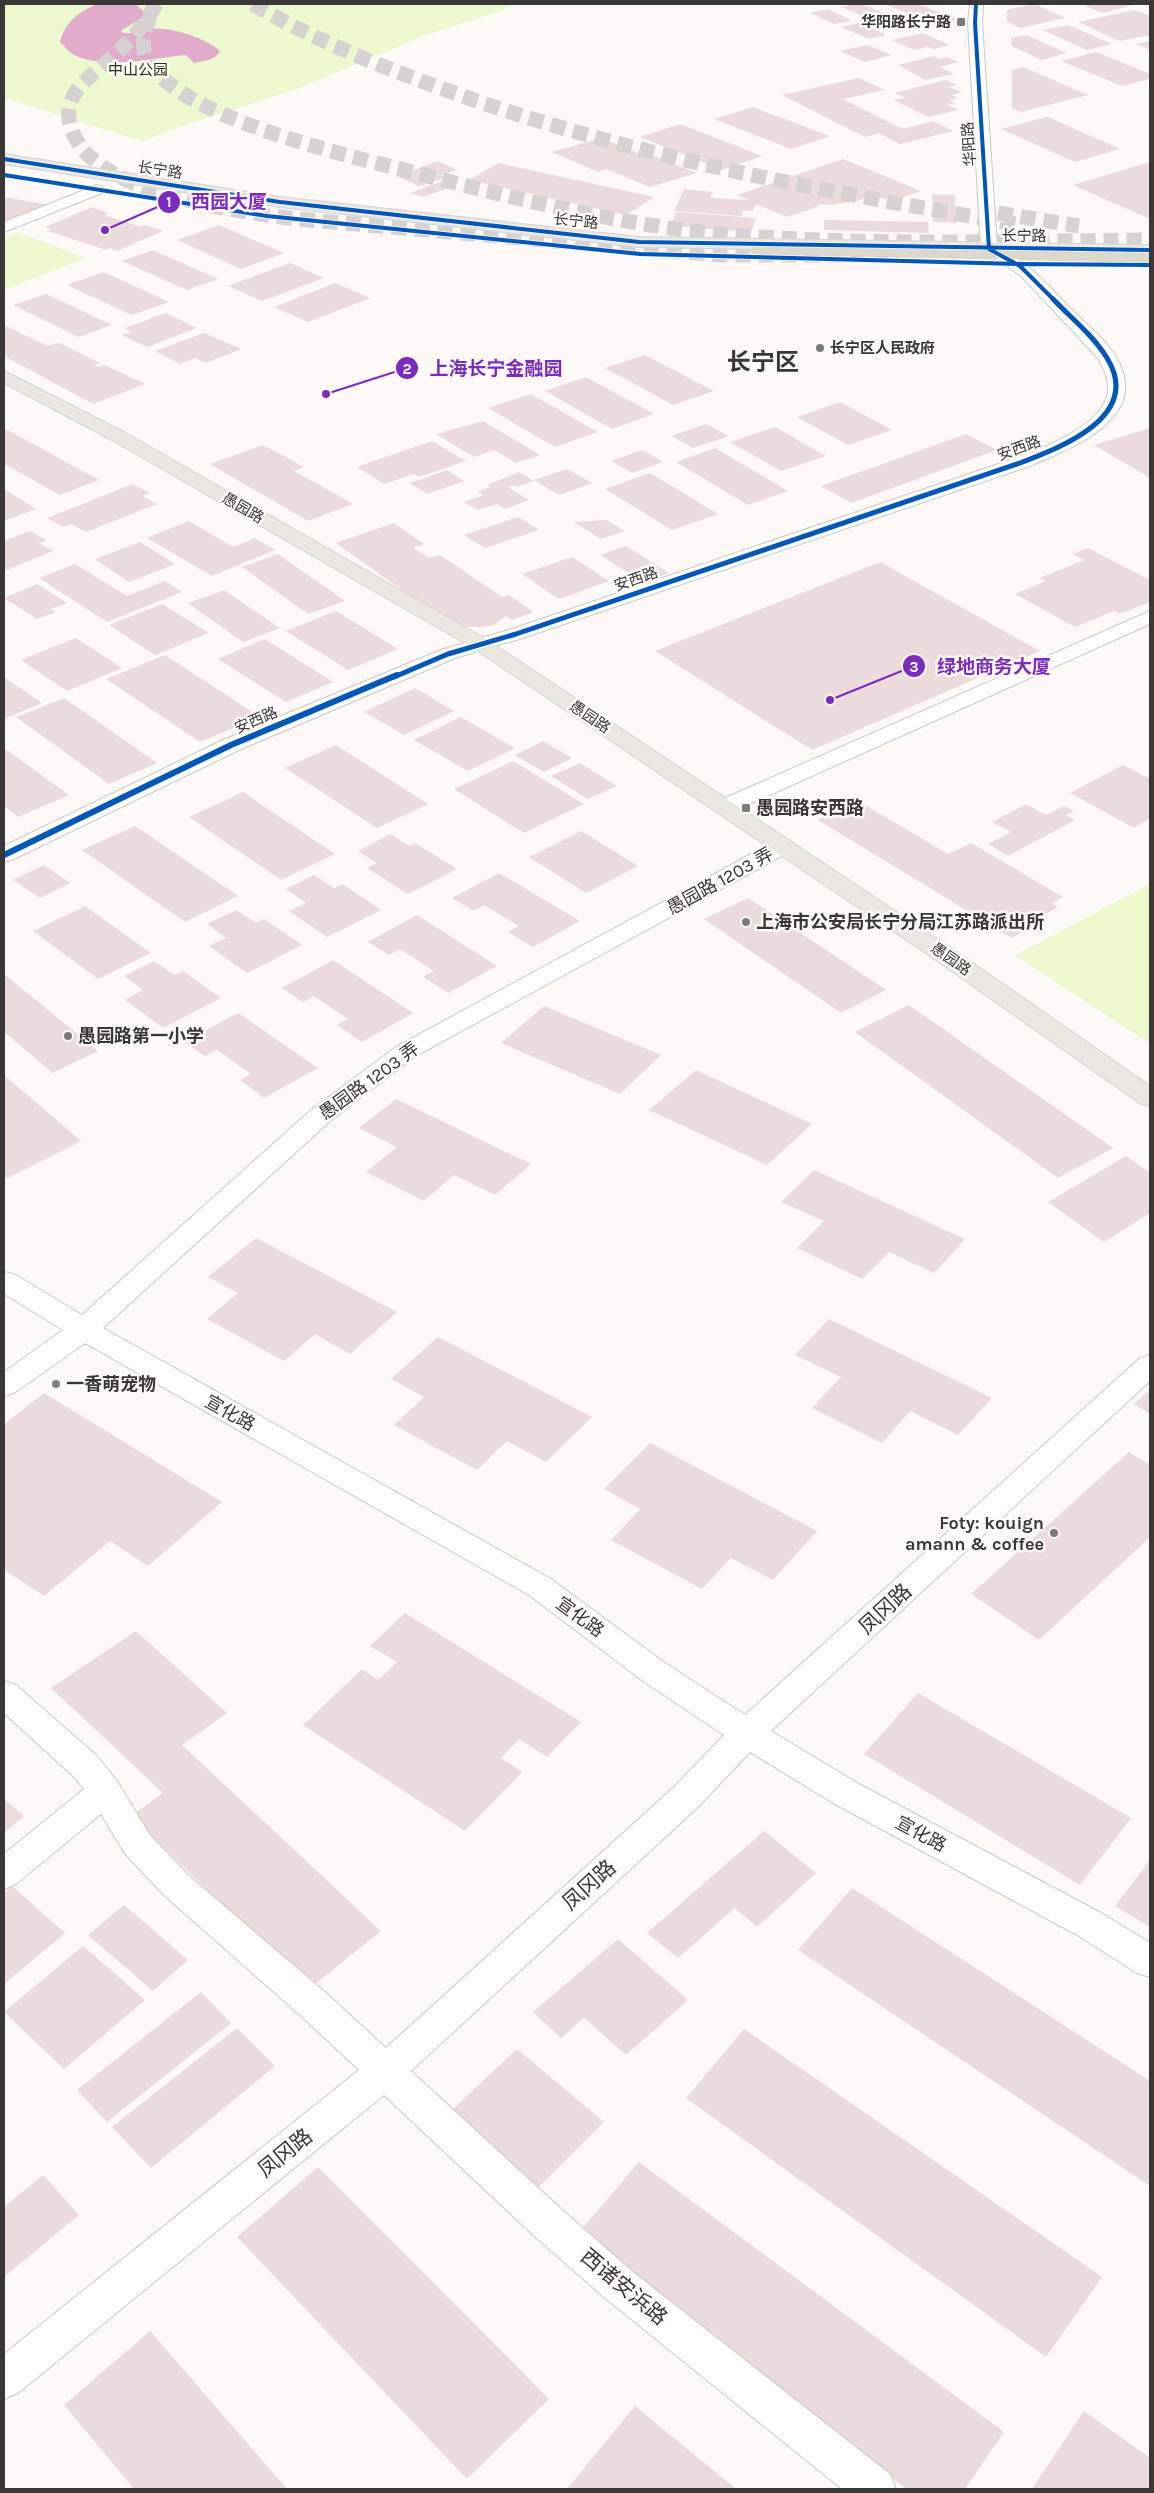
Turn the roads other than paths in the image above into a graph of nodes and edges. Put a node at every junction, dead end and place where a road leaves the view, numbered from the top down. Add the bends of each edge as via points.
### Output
1 (976, 4) edge
2 (4, 160) edge
3 (4, 175) edge
4 (97, 190) junction
5 (4, 227) edge
6 (759, 250) dead end
7 (1150, 250) edge
8 (1003, 256) junction
9 (1150, 257) edge
10 (1150, 265) edge
11 (4, 376) edge
12 (1150, 617) edge
13 (482, 645) junction
14 (724, 807) junction
15 (783, 846) junction
16 (4, 855) edge
17 (1150, 1098) edge
18 (4, 1281) edge
19 (82, 1330) junction
20 (1150, 1365) edge
21 (4, 1386) edge
22 (4, 1694) edge
23 (747, 1733) junction
24 (105, 1791) junction
25 (4, 1874) edge
26 (1150, 1962) edge
27 (386, 2071) junction
28 (4, 2379) edge
29 (875, 2489) edge

1 - 8 street, 华阳路 via 975,23
2 - 8 main road, 长宁路 via 280,202 639,242
3 - 4 main road, 长宁路
4 - 5 street
4 - 8 main road, 长宁路 via 267,216 640,254
6 - 8 highway
7 - 8 main road, 长宁路
8 - 9 highway
8 - 10 main road, 长宁路
8 - 13 street, 安西路 via 1089,336 1115,375 1117,390 1112,405 1099,421 1077,438 1020,463
11 - 13 main road, 愚园路 via 118,436
12 - 14 street
13 - 14 main road, 愚园路
13 - 16 street, 安西路 via 415,667 231,745
14 - 15 main road, 愚园路
15 - 17 main road, 愚园路
15 - 19 street, 愚园路 1203 弄 via 405,1052 320,1116
18 - 19 street, 宣化路
19 - 21 street, 愚园路 1203 弄
19 - 23 street, 宣化路 via 540,1587 654,1672
20 - 23 street, 凤冈路
22 - 24 street, 西诸安浜路 via 85,1766
23 - 26 street, 宣化路 via 845,1793 1091,1925
23 - 27 street, 凤冈路 via 686,1797
24 - 25 street
24 - 27 street, 西诸安浜路 via 138,1845 177,1886
27 - 28 street, 凤冈路
27 - 29 street, 西诸安浜路 via 619,2285

